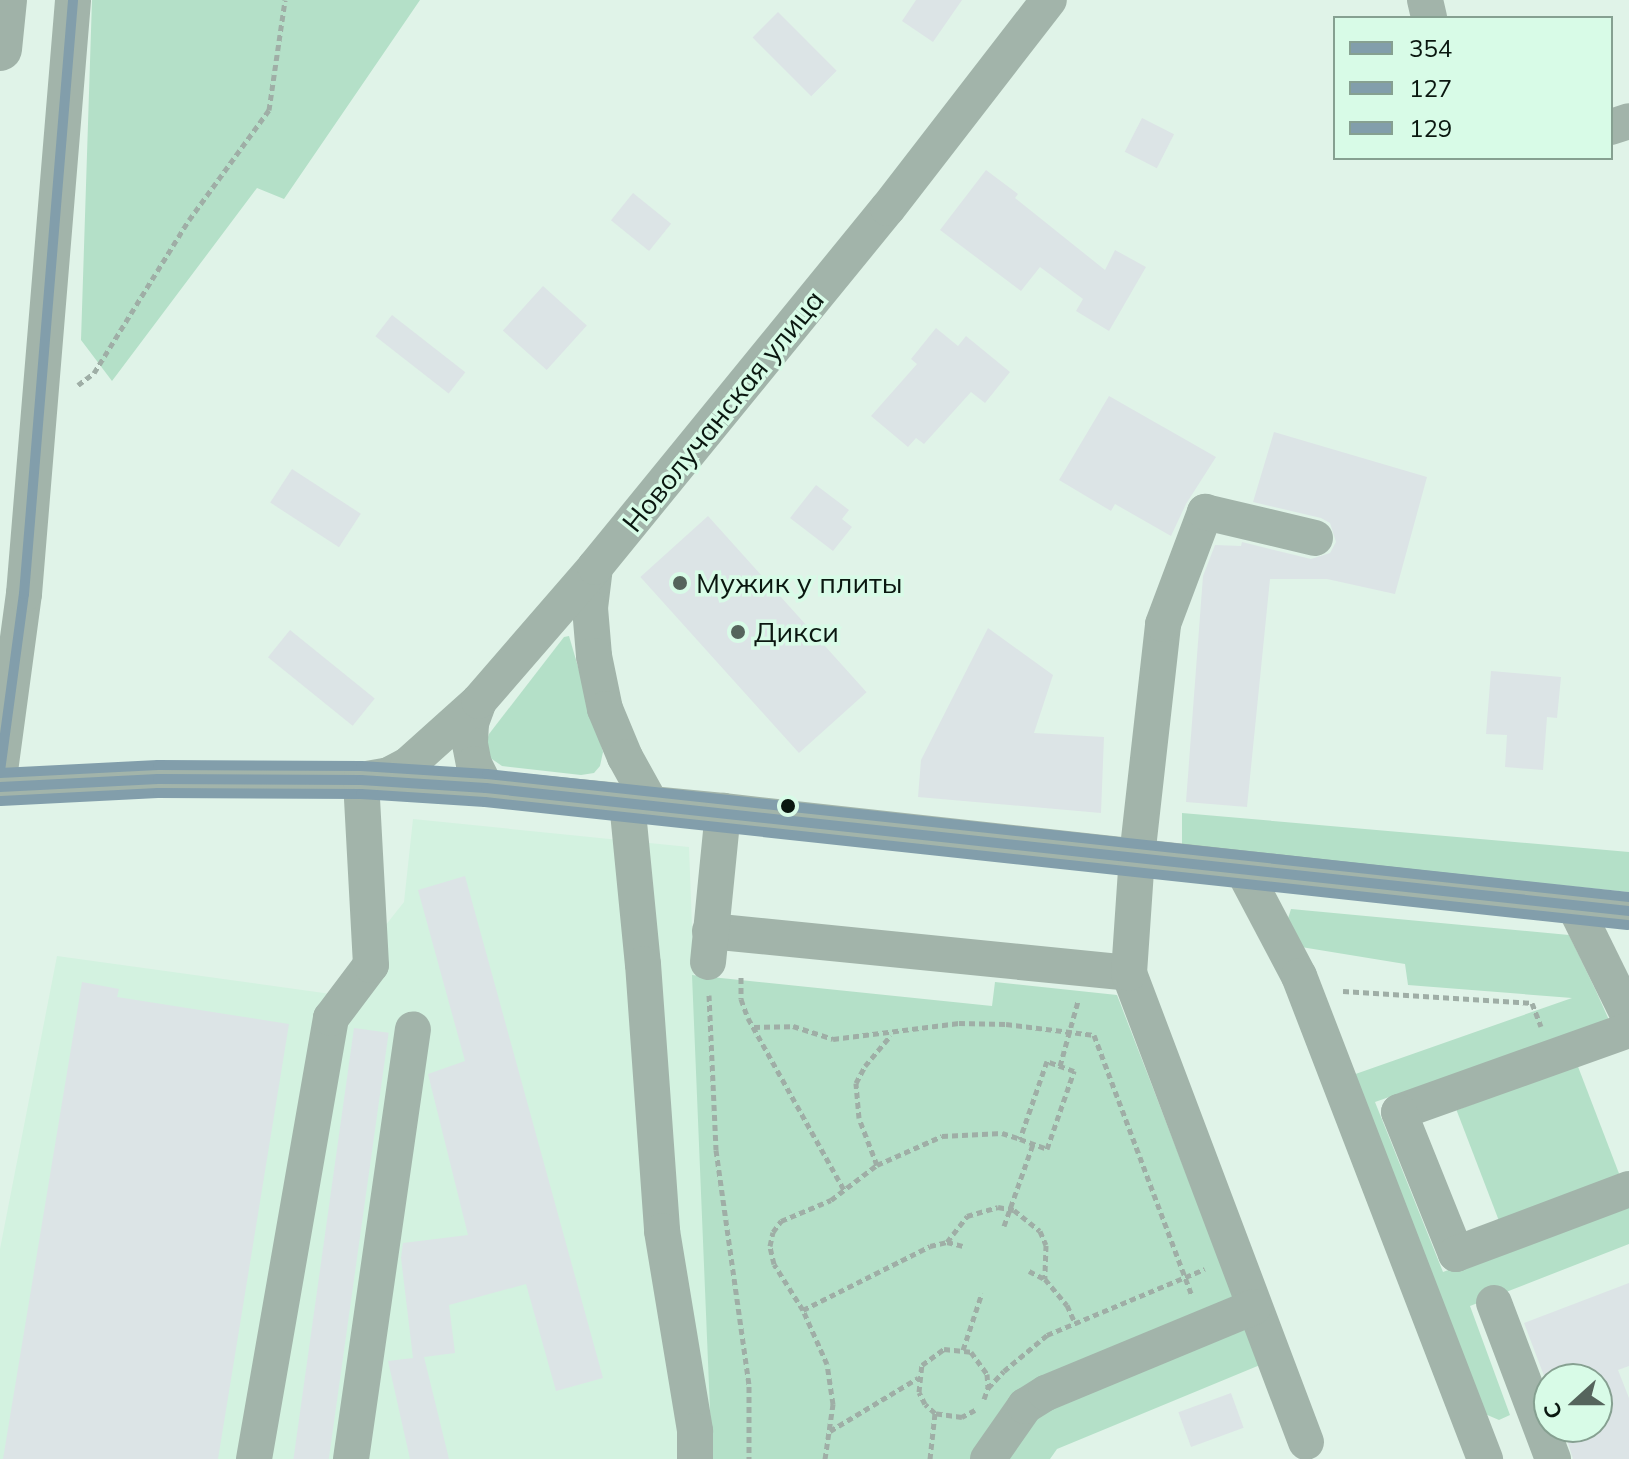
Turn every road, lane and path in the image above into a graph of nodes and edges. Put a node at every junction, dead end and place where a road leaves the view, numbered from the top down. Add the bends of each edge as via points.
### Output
1 (5, 0) edge
2 (73, 0) edge
3 (285, 0) edge
4 (1049, 0) edge
5 (0, 49) edge
6 (39, 404) junction
7 (1315, 538) dead end
8 (595, 567) junction
9 (479, 701) junction
10 (0, 771) edge
11 (361, 780) junction
12 (0, 787) edge
13 (486, 788) junction
14 (639, 803) junction
15 (723, 811) junction
16 (1137, 857) junction
17 (1243, 870) junction
18 (1574, 905) junction
19 (1629, 911) edge
20 (709, 946) junction
21 (1129, 973) junction
22 (741, 977) dead end
23 (1304, 989) junction
24 (1629, 1017) edge
25 (754, 1027) junction
26 (413, 1029) dead end
27 (1629, 1030) edge
28 (892, 1034) junction
29 (1069, 1041) dead end
30 (1552, 1057) junction
31 (1060, 1066) junction
32 (1020, 1139) junction
33 (1033, 1144) junction
34 (877, 1165) junction
35 (1629, 1189) edge
36 (844, 1190) junction
37 (1010, 1210) junction
38 (1004, 1226) dead end
39 (947, 1242) junction
40 (963, 1246) dead end
41 (1235, 1257) junction
42 (1029, 1271) dead end
43 (1185, 1277) junction
44 (1045, 1279) junction
45 (982, 1293) dead end
46 (1494, 1303) dead end
47 (1254, 1307) junction
48 (803, 1310) junction
49 (1074, 1321) junction
50 (1204, 1328) junction
51 (963, 1350) junction
52 (918, 1378) junction
53 (988, 1388) junction
54 (935, 1413) junction
55 (830, 1432) junction
56 (1306, 1442) dead end
57 (254, 1459) edge
58 (351, 1459) edge
59 (695, 1459) edge
60 (749, 1459) edge
61 (825, 1459) edge
62 (930, 1459) edge
63 (988, 1459) edge
64 (1485, 1459) edge
65 (1553, 1459) edge

1 - 5 highway
2 - 6 street
3 - 6 path via 269,110 189,220 94,373 63,397
4 - 8 street, Новолучанская улица via 888,208
6 - 10 street via 24,594
7 - 16 street via 1205,512 1163,624
8 - 9 street, Новолучанская улица
8 - 14 street via 590,608 594,656 605,709
9 - 11 street, Новолучанская улица via 408,765
9 - 13 street via 470,744
11 - 12 street via 158,779
11 - 13 street
11 - 57 street via 371,965 331,1018
13 - 14 street
14 - 15 street
14 - 59 street via 643,964 662,1231 695,1431
15 - 16 street
15 - 20 street
16 - 17 street
16 - 21 street
17 - 18 street
17 - 23 street
18 - 19 street
18 - 24 street
20 - 21 street
20 - 60 path via 716,1150 749,1386
21 - 41 street
22 - 25 path via 741,999
23 - 30 path via 1532,1003
23 - 64 street
25 - 28 path via 793,1026 833,1039
25 - 36 path
26 - 58 street
27 - 30 street
28 - 34 path via 856,1083 859,1118
28 - 43 path via 959,1023 1094,1035
29 - 31 path
30 - 35 street via 1399,1112 1456,1254
31 - 32 path via 1047,1061
31 - 33 path via 1074,1071 1047,1149
32 - 33 path
32 - 34 path via 1002,1133 942,1136
33 - 37 path
34 - 36 path
36 - 48 path via 781,1221 773,1232 774,1264
37 - 38 path
37 - 39 path via 967,1216
37 - 44 path via 1040,1231 1047,1253
39 - 40 path
39 - 48 path
41 - 43 path
41 - 47 street
42 - 44 path
43 - 49 path
43 - 50 path
44 - 49 path
45 - 51 path
46 - 65 street
47 - 50 street
47 - 56 street
48 - 55 path via 827,1364 833,1404
49 - 53 path via 1023,1353
50 - 63 street via 1046,1393 1025,1406
51 - 52 path via 944,1349 932,1355
51 - 53 path via 981,1362
52 - 54 path via 925,1404
52 - 55 path
53 - 54 path via 974,1411 948,1418
54 - 62 path
55 - 61 path

